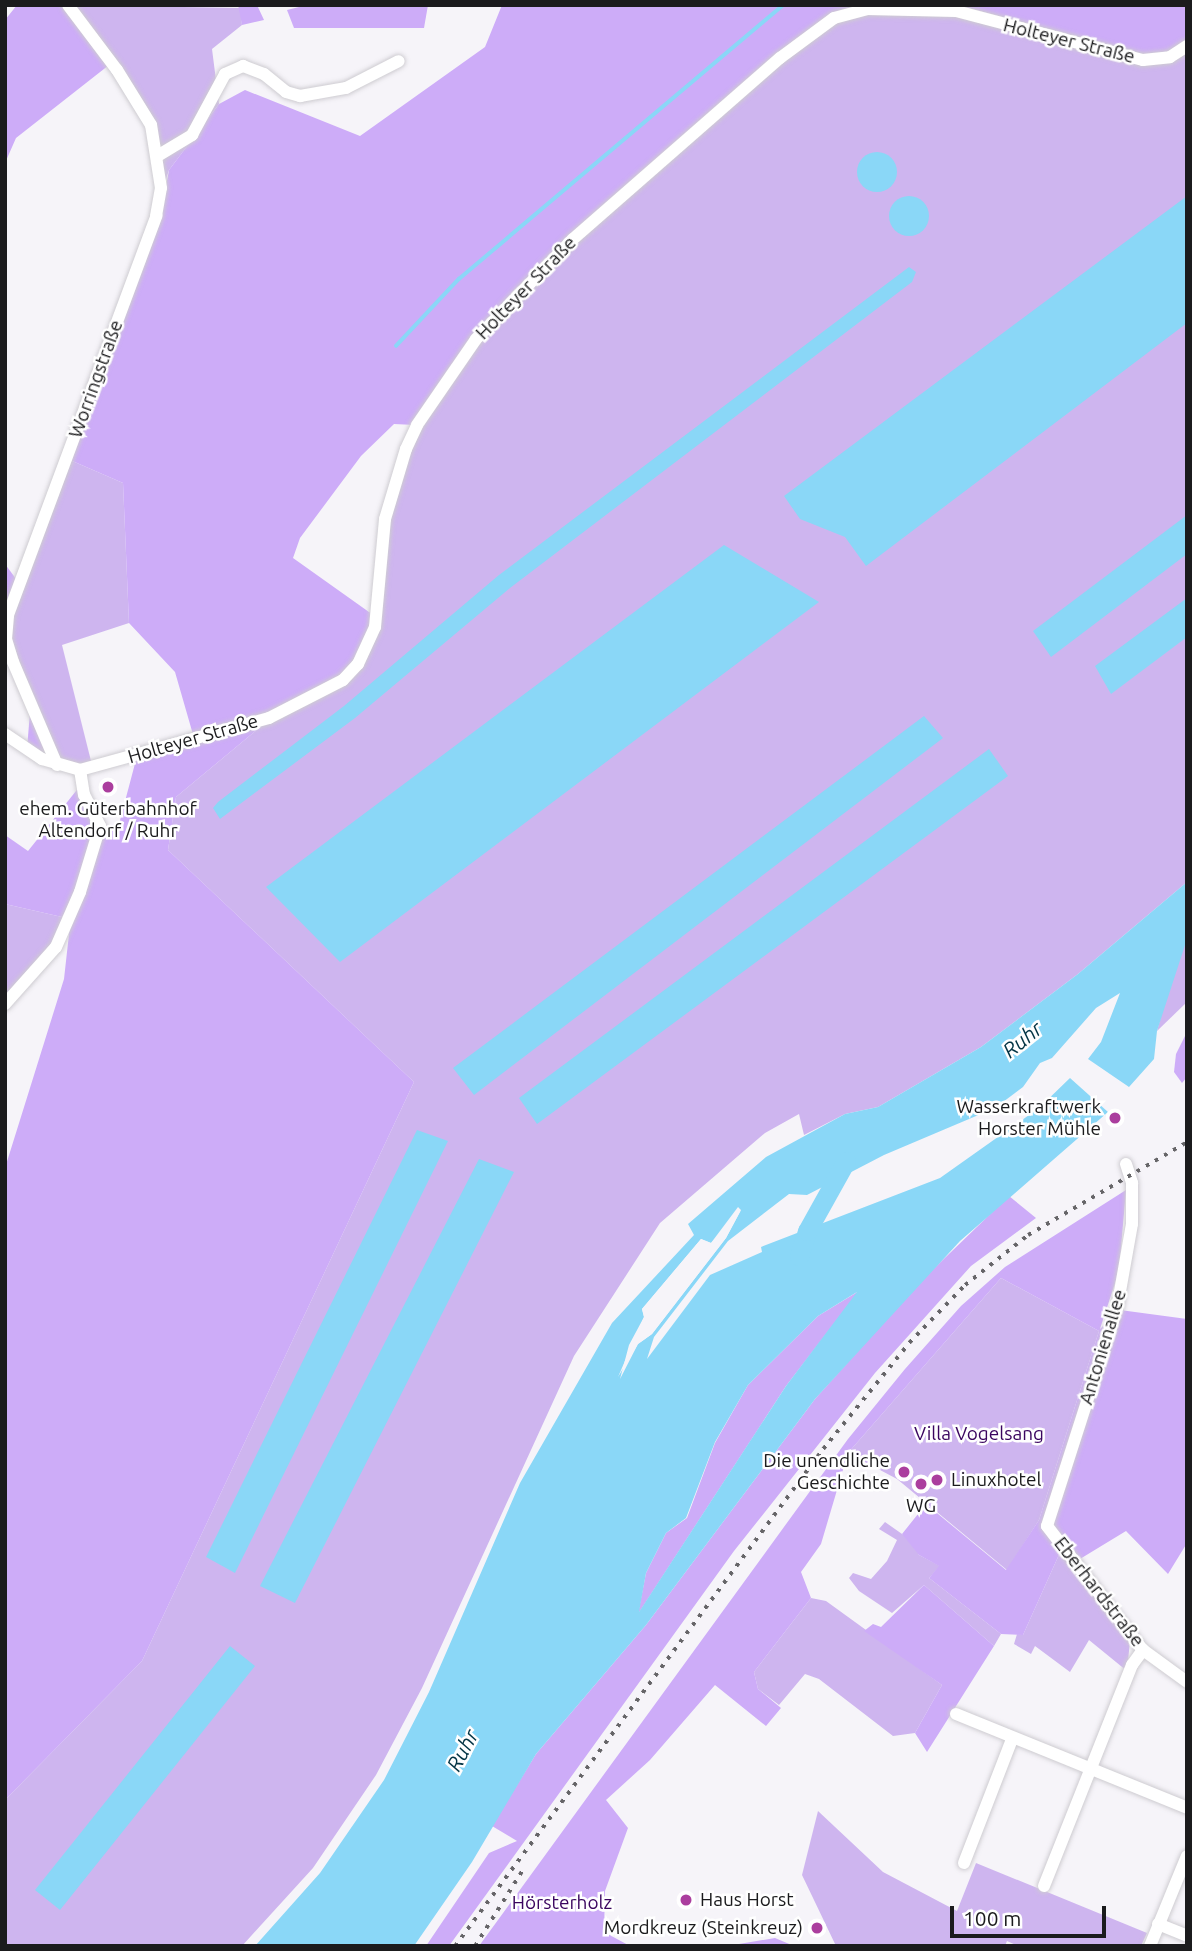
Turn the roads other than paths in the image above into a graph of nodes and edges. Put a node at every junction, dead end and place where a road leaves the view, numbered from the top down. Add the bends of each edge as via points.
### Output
1 (68, 5) edge
2 (1184, 48) edge
3 (399, 61) dead end
4 (159, 155) junction
5 (5, 734) edge
6 (57, 765) junction
7 (80, 770) junction
8 (5, 1004) edge
9 (1126, 1164) dead end
10 (1047, 1526) joint
11 (1143, 1650) junction
12 (1187, 1682) edge
13 (956, 1714) dead end
14 (1012, 1740) junction
15 (1092, 1772) junction
16 (1187, 1808) edge
17 (1187, 1856) edge
18 (964, 1863) dead end
19 (1044, 1886) dead end
20 (1158, 1924) junction
21 (1187, 1936) edge
22 (1150, 1946) edge

1 - 4 street, Worringstraße via 132,93 151,125
2 - 7 street, Holteyer Straße via 1143,60 936,10 867,9 818,27 573,239 476,339 417,425 406,449 385,519 375,627 358,664 343,680 269,718
3 - 4 street via 346,88 300,96 243,66 225,74 192,135
4 - 6 street, Worringstraße via 161,188 156,216 6,628 13,662
5 - 6 street, Holteyer Straße
6 - 7 street, Holteyer Straße
7 - 8 street via 84,795 100,826 80,892 56,947
9 - 10 street, Antonienallee via 1132,1183 1132,1224 1117,1308
10 - 11 street, Eberhardstraße
11 - 12 street, Eberhardstraße
11 - 15 street via 1132,1665
13 - 14 street
14 - 15 street
14 - 18 street
15 - 16 street
15 - 19 street
17 - 20 street
20 - 21 street
20 - 22 street

